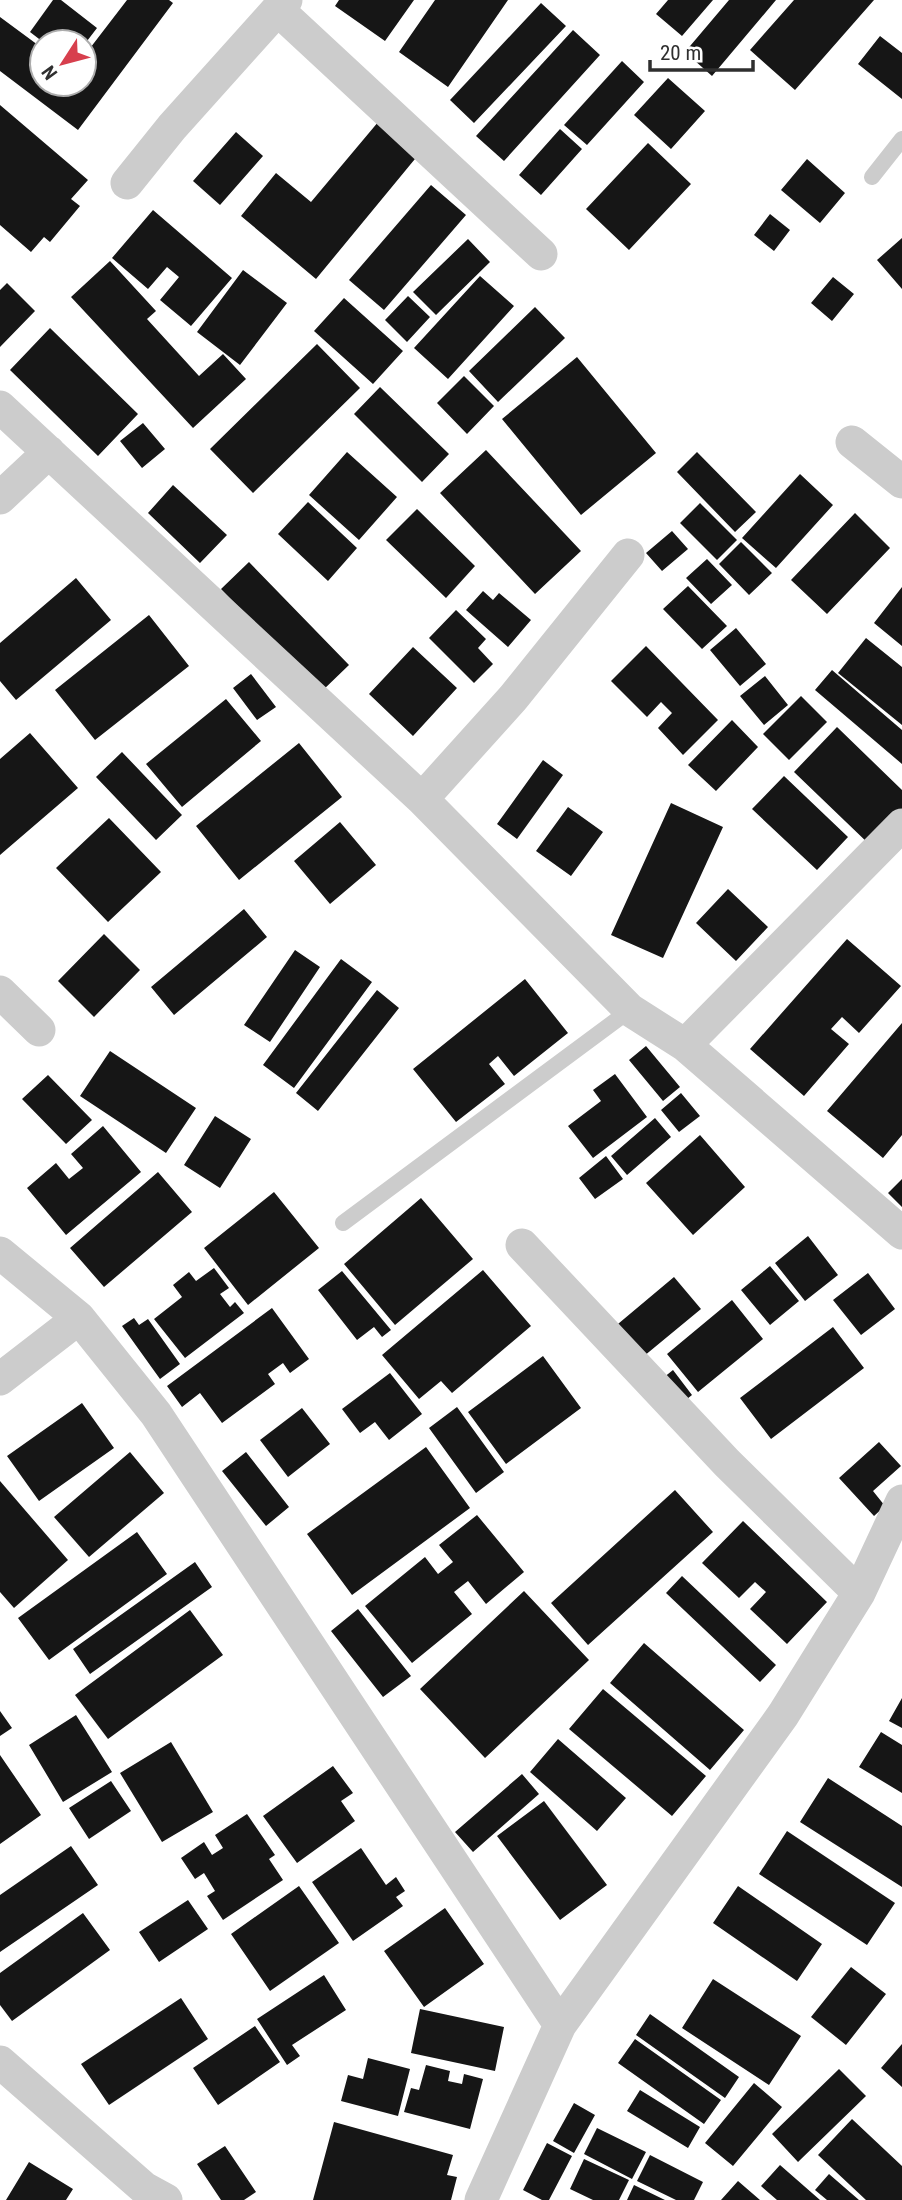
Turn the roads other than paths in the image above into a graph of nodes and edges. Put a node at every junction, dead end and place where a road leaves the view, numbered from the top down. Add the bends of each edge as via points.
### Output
1 (282, 5) edge
2 (902, 139) edge
3 (872, 177) dead end
4 (127, 183) dead end
5 (541, 254) dead end
6 (0, 407) edge
7 (852, 442) dead end
8 (49, 452) junction
9 (902, 482) edge
10 (0, 498) edge
11 (628, 555) dead end
12 (422, 799) junction
13 (902, 825) edge
14 (0, 992) edge
15 (630, 1010) junction
16 (39, 1030) dead end
17 (685, 1045) junction
18 (343, 1223) dead end
19 (902, 1233) edge
20 (522, 1245) dead end
21 (0, 1253) edge
22 (79, 1318) junction
23 (0, 1379) edge
24 (902, 1501) edge
25 (859, 1593) junction
26 (560, 2025) junction
27 (0, 2062) edge
28 (166, 2200) edge
29 (481, 2200) edge

1 - 4 street
1 - 5 street
2 - 3 lane
6 - 8 street
7 - 9 street
8 - 10 street
8 - 12 street
11 - 12 street via 513,698
12 - 15 street
13 - 17 street
14 - 16 street
15 - 17 street
15 - 18 lane
17 - 19 street
20 - 25 street via 727,1463
21 - 22 street
22 - 23 street
22 - 26 street via 156,1414
24 - 25 street
25 - 26 street via 783,1715
26 - 29 street
27 - 28 street via 144,2189

